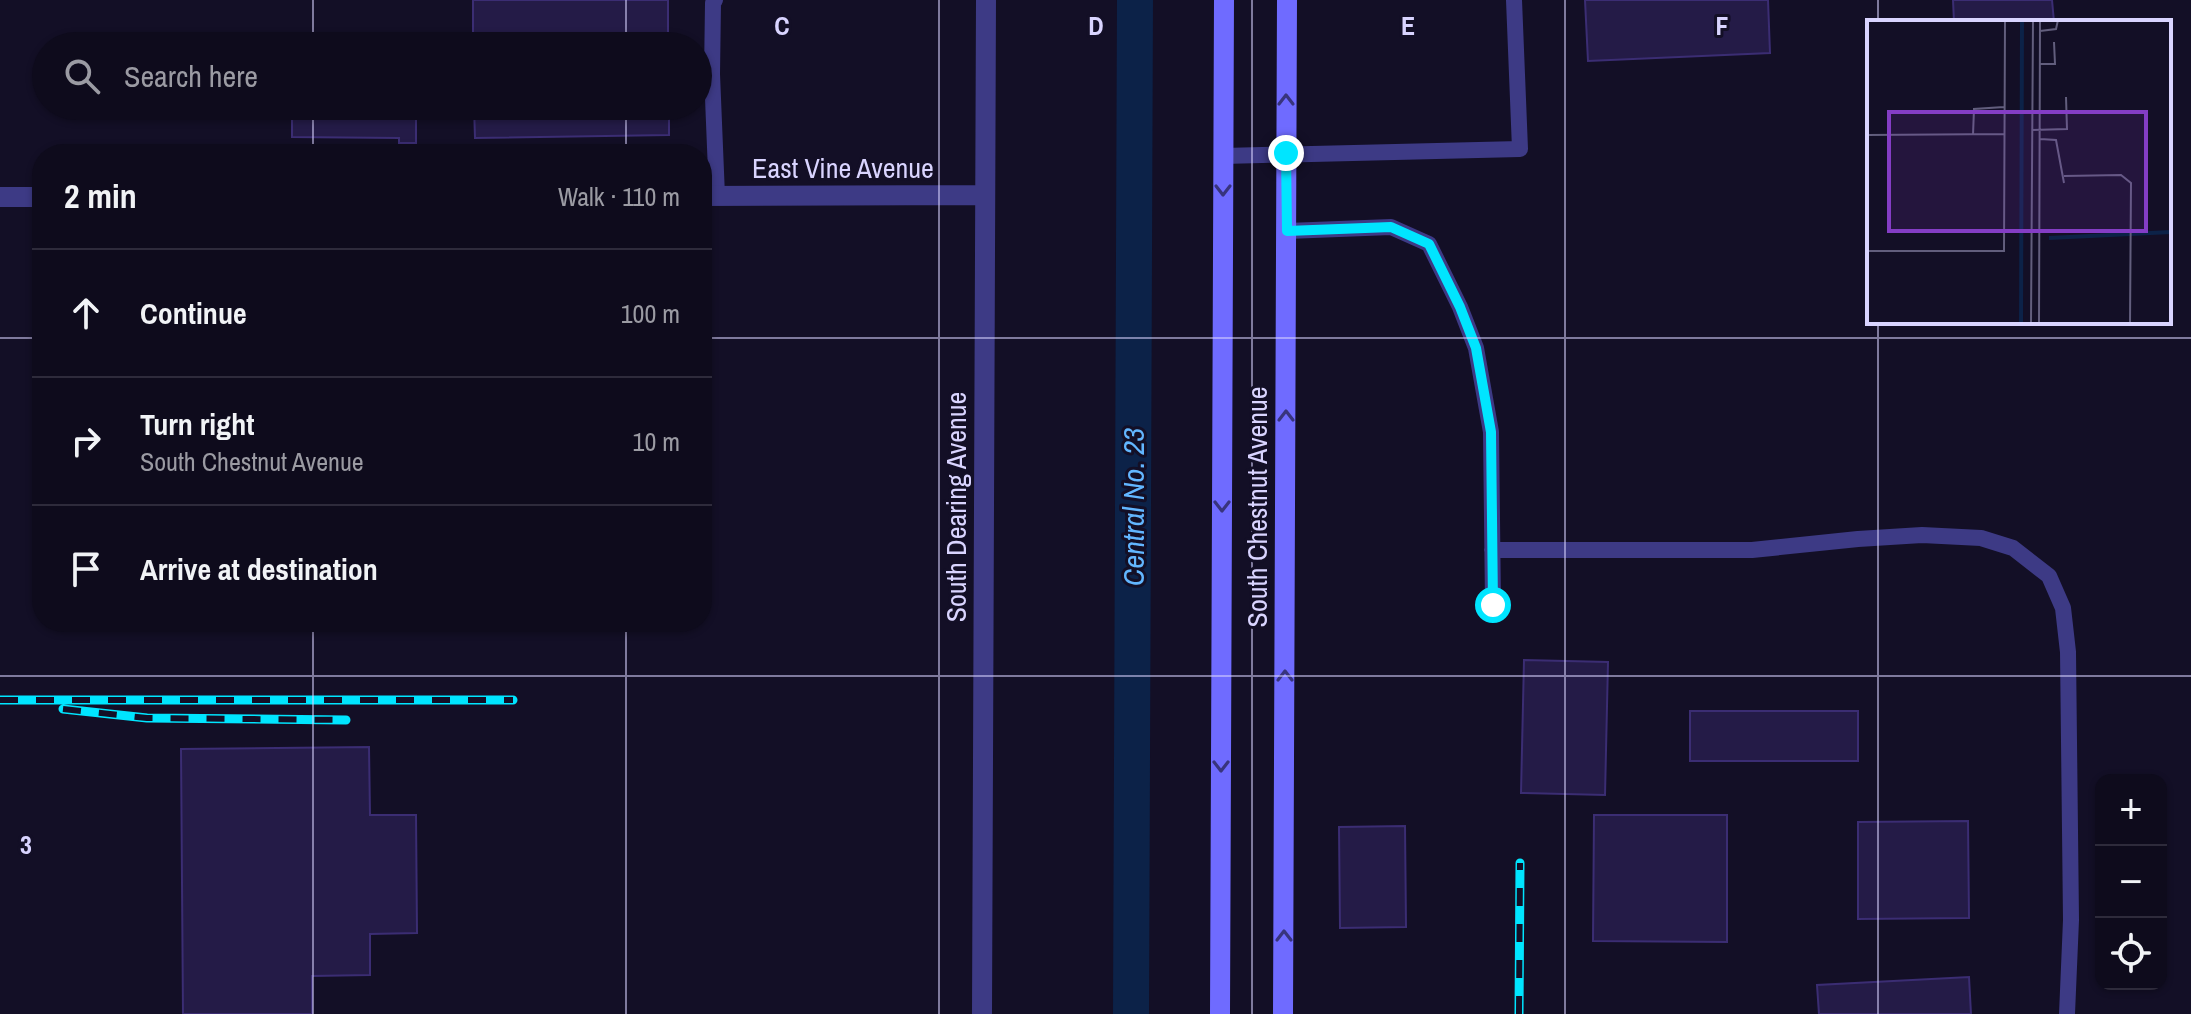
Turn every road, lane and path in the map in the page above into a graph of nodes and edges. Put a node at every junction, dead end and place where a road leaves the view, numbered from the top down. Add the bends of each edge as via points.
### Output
1 (715, 0) edge
2 (986, 0) edge
3 (1224, 0) edge
4 (1287, 0) edge
5 (1514, 0) edge
6 (712, 74) edge
7 (711, 120) edge
8 (710, 144) edge
9 (1286, 153) junction
10 (1223, 156) junction
11 (985, 195) junction
12 (712, 196) edge
13 (0, 197) edge
14 (32, 197) edge
15 (1287, 231) junction
16 (1492, 550) junction
17 (1493, 605) dead end
18 (982, 1014) edge
19 (1220, 1014) edge
20 (1283, 1014) edge
21 (2067, 1014) edge

1 - 6 lane
2 - 11 street, South Dearing Avenue
3 - 10 main road
9 -> 4 main road, South Chestnut Avenue
5 - 9 lane via 1520,149
7 - 8 lane
9 - 10 lane
9 - 15 main road, South Chestnut Avenue
10 -> 19 main road
11 - 12 street, East Vine Avenue
11 - 18 street, South Dearing Avenue
13 - 14 street
15 - 16 lane via 1391,227 1429,244 1476,348 1491,432
20 -> 15 main road, South Chestnut Avenue
16 - 17 lane
16 - 21 lane via 1752,550 1858,539 1981,538 2013,548 2049,576 2063,608 2068,652

